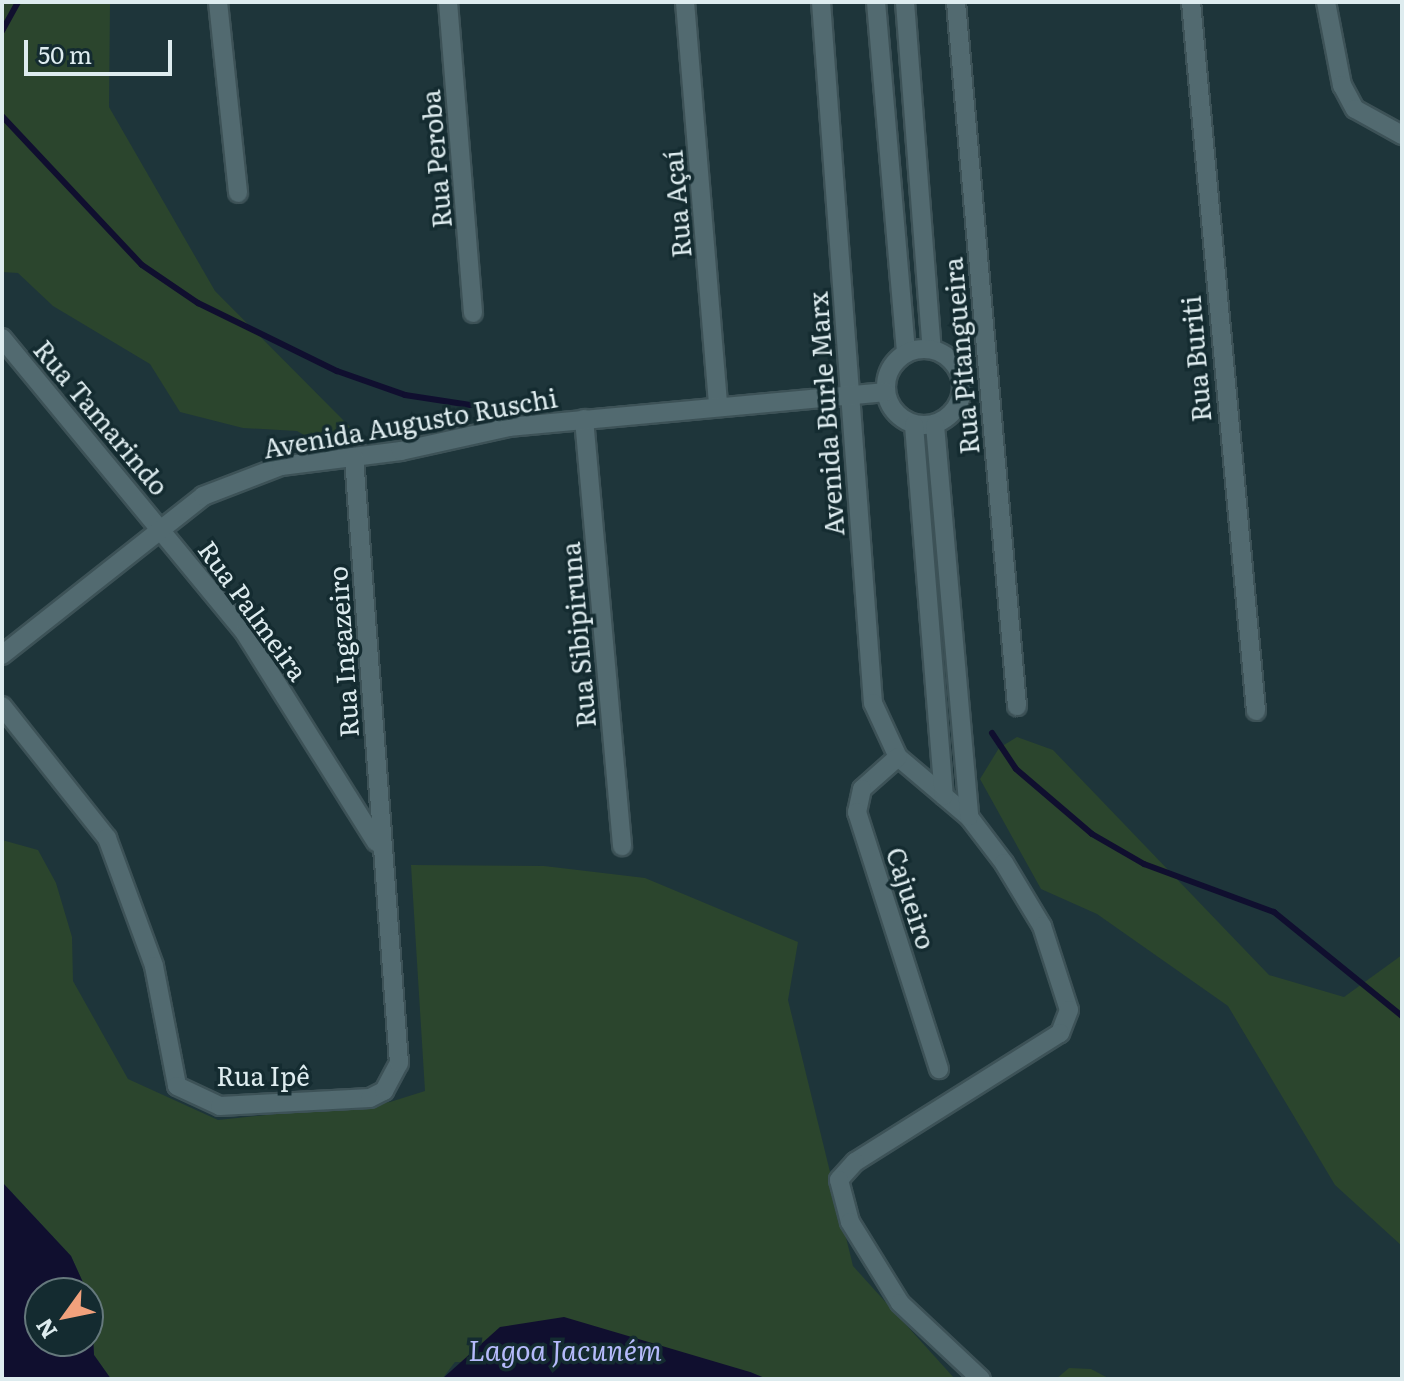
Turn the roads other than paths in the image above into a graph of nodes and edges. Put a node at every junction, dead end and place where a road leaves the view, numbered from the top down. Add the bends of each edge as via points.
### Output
1 (218, 2) edge
2 (448, 2) edge
3 (685, 2) edge
4 (821, 2) edge
5 (876, 2) edge
6 (905, 2) edge
7 (956, 2) edge
8 (1191, 2) edge
9 (1326, 2) edge
10 (1402, 135) edge
11 (238, 193) dead end
12 (473, 313) dead end
13 (2, 338) edge
14 (932, 349) junction
15 (906, 353) junction
16 (988, 385) junction
17 (963, 388) junction
18 (849, 391) junction
19 (885, 392) junction
20 (718, 403) junction
21 (584, 419) junction
22 (914, 425) junction
23 (935, 425) junction
24 (354, 457) junction
25 (162, 529) junction
26 (2, 655) edge
27 (2, 706) edge
28 (1017, 706) dead end
29 (1256, 711) dead end
30 (898, 757) junction
31 (944, 796) junction
32 (969, 817) junction
33 (377, 844) junction
34 (622, 846) dead end
35 (939, 1069) dead end
36 (981, 1379) edge

1 - 11 street
2 - 12 street, Rua Peroba
3 - 20 street, Rua Açaí
4 - 18 street, Avenida Burle Marx
5 - 15 street
6 - 14 street
7 - 16 street, Rua Pitangueira
8 - 29 street, Rua Buriti
9 - 10 street via 1342,85 1355,109
13 - 25 street, Rua Tamarindo
14 - 15 street
14 - 17 street via 954,363
15 - 19 street via 889,370
16 - 17 street
16 - 28 street, Rua Pitangueira
17 - 23 street via 956,410
18 - 19 street, Avenida Augusto Ruschi
18 - 20 street, Avenida Augusto Ruschi
18 - 30 street, Avenida Burle Marx via 873,703
19 - 22 street via 898,416
20 - 21 street, Avenida Augusto Ruschi
21 - 24 street, Avenida Augusto Ruschi
21 - 34 street, Rua Sibipiruna
22 - 23 street
22 - 31 street
23 - 32 street, Avenida Burle Marx
24 - 25 street, Avenida Augusto Ruschi via 281,466 227,484
24 - 33 street, Rua Ingazeiro
25 - 26 street, Avenida Augusto Ruschi
25 - 33 street, Rua Palmeira via 245,633
27 - 33 street, Rua Ipê via 107,838 154,966 171,1075 190,1098 220,1106 370,1098 395,1079 399,1063
30 - 31 street, Avenida Burle Marx
30 - 35 street, Cajueiro via 862,789 857,812
31 - 32 street, Avenida Burle Marx
32 - 36 street, Avenida Burle Marx via 1042,926 1064,987 1067,1023 855,1162 839,1180 850,1222 900,1303

